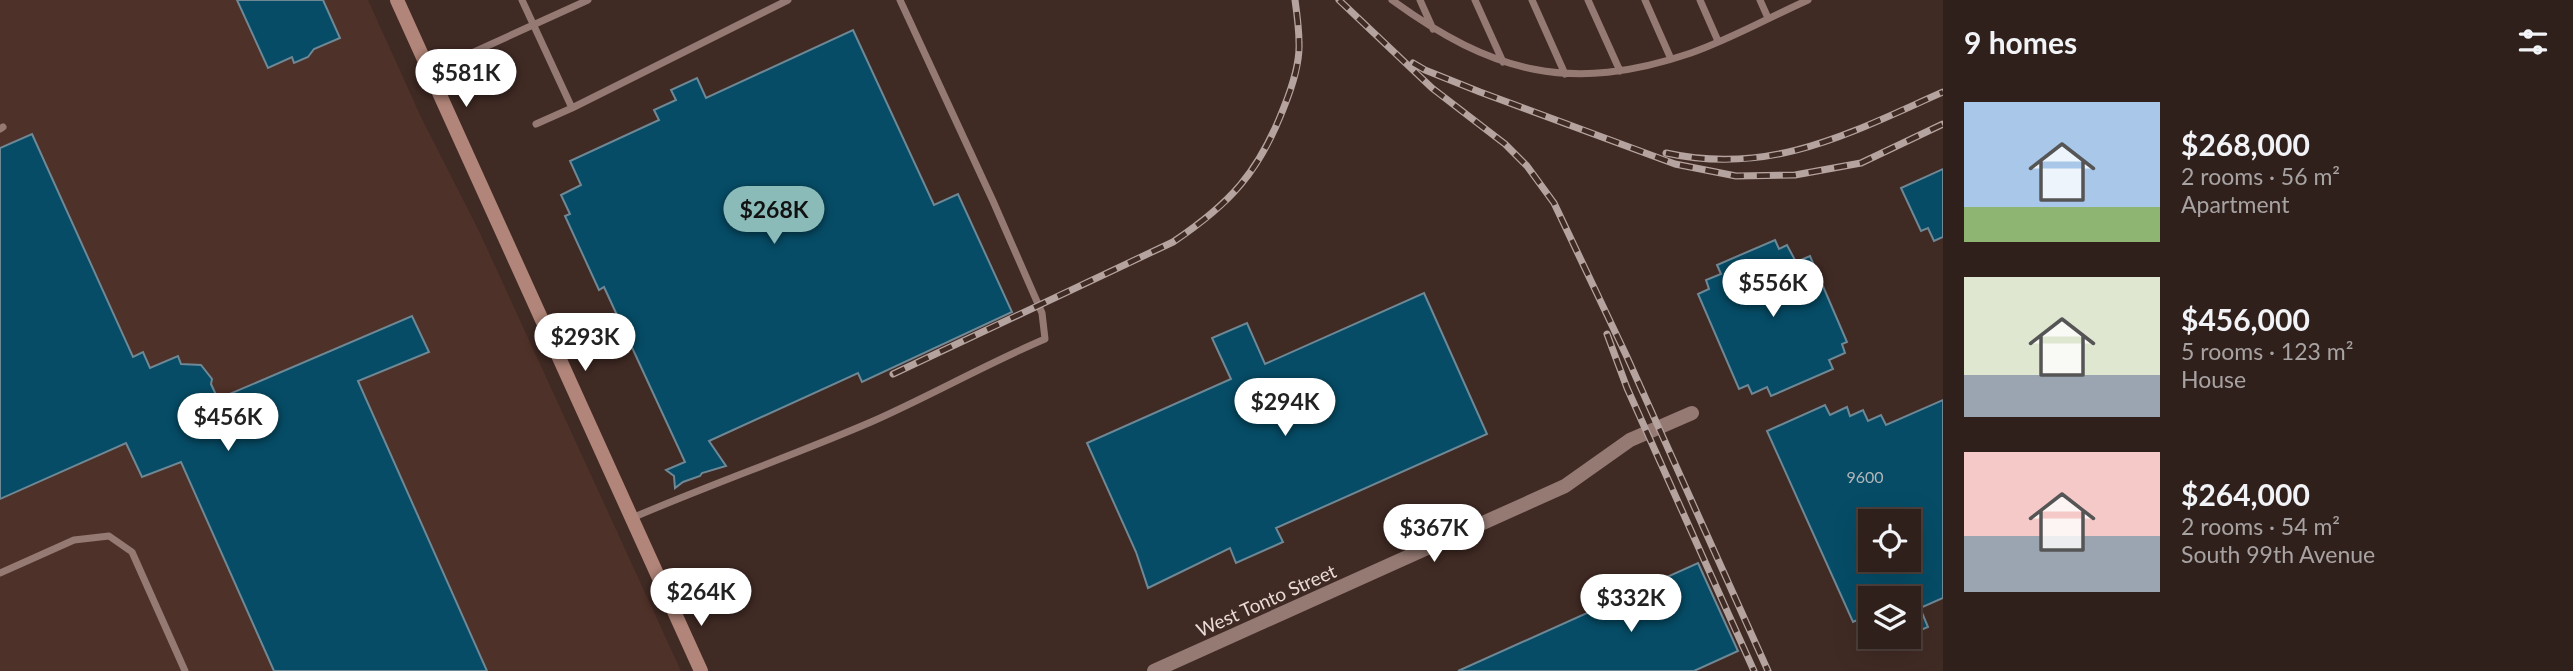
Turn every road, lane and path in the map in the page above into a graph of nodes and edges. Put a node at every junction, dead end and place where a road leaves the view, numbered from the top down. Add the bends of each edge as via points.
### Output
1 (397, 0) edge
2 (522, 0) edge
3 (588, 0) edge
4 (788, 0) edge
5 (900, 0) edge
6 (1392, 0) edge
7 (1420, 0) edge
8 (1475, 0) edge
9 (1532, 0) edge
10 (1588, 0) edge
11 (1645, 0) edge
12 (1700, 0) edge
13 (1760, 0) edge
14 (1808, 0) edge
15 (1768, 18) junction
16 (534, 24) junction
17 (1434, 29) junction
18 (1718, 41) junction
19 (1671, 59) junction
20 (1504, 63) junction
21 (1620, 71) junction
22 (430, 72) junction
23 (1565, 74) junction
24 (572, 107) junction
25 (536, 124) dead end
26 (1692, 412) dead end
27 (632, 518) junction
28 (0, 573) edge
29 (185, 671) edge
30 (701, 671) edge
31 (1154, 671) edge

1 - 22 main road
2 - 16 lane
3 - 16 lane
4 - 24 lane
5 - 27 lane via 1042,313 1045,339 863,425
6 - 17 lane
7 - 17 lane
8 - 20 lane
9 - 23 lane
10 - 21 lane
11 - 19 lane
12 - 18 lane
13 - 15 lane
14 - 15 lane
15 - 18 lane
16 - 22 lane
16 - 24 lane
17 - 20 lane
18 - 19 lane
19 - 21 lane
20 - 23 lane
21 - 23 lane
22 - 27 main road
24 - 25 lane
26 - 31 street, West Tonto Street via 1630,440 1565,486
27 - 30 main road
28 - 29 lane via 74,540 109,536 132,552

